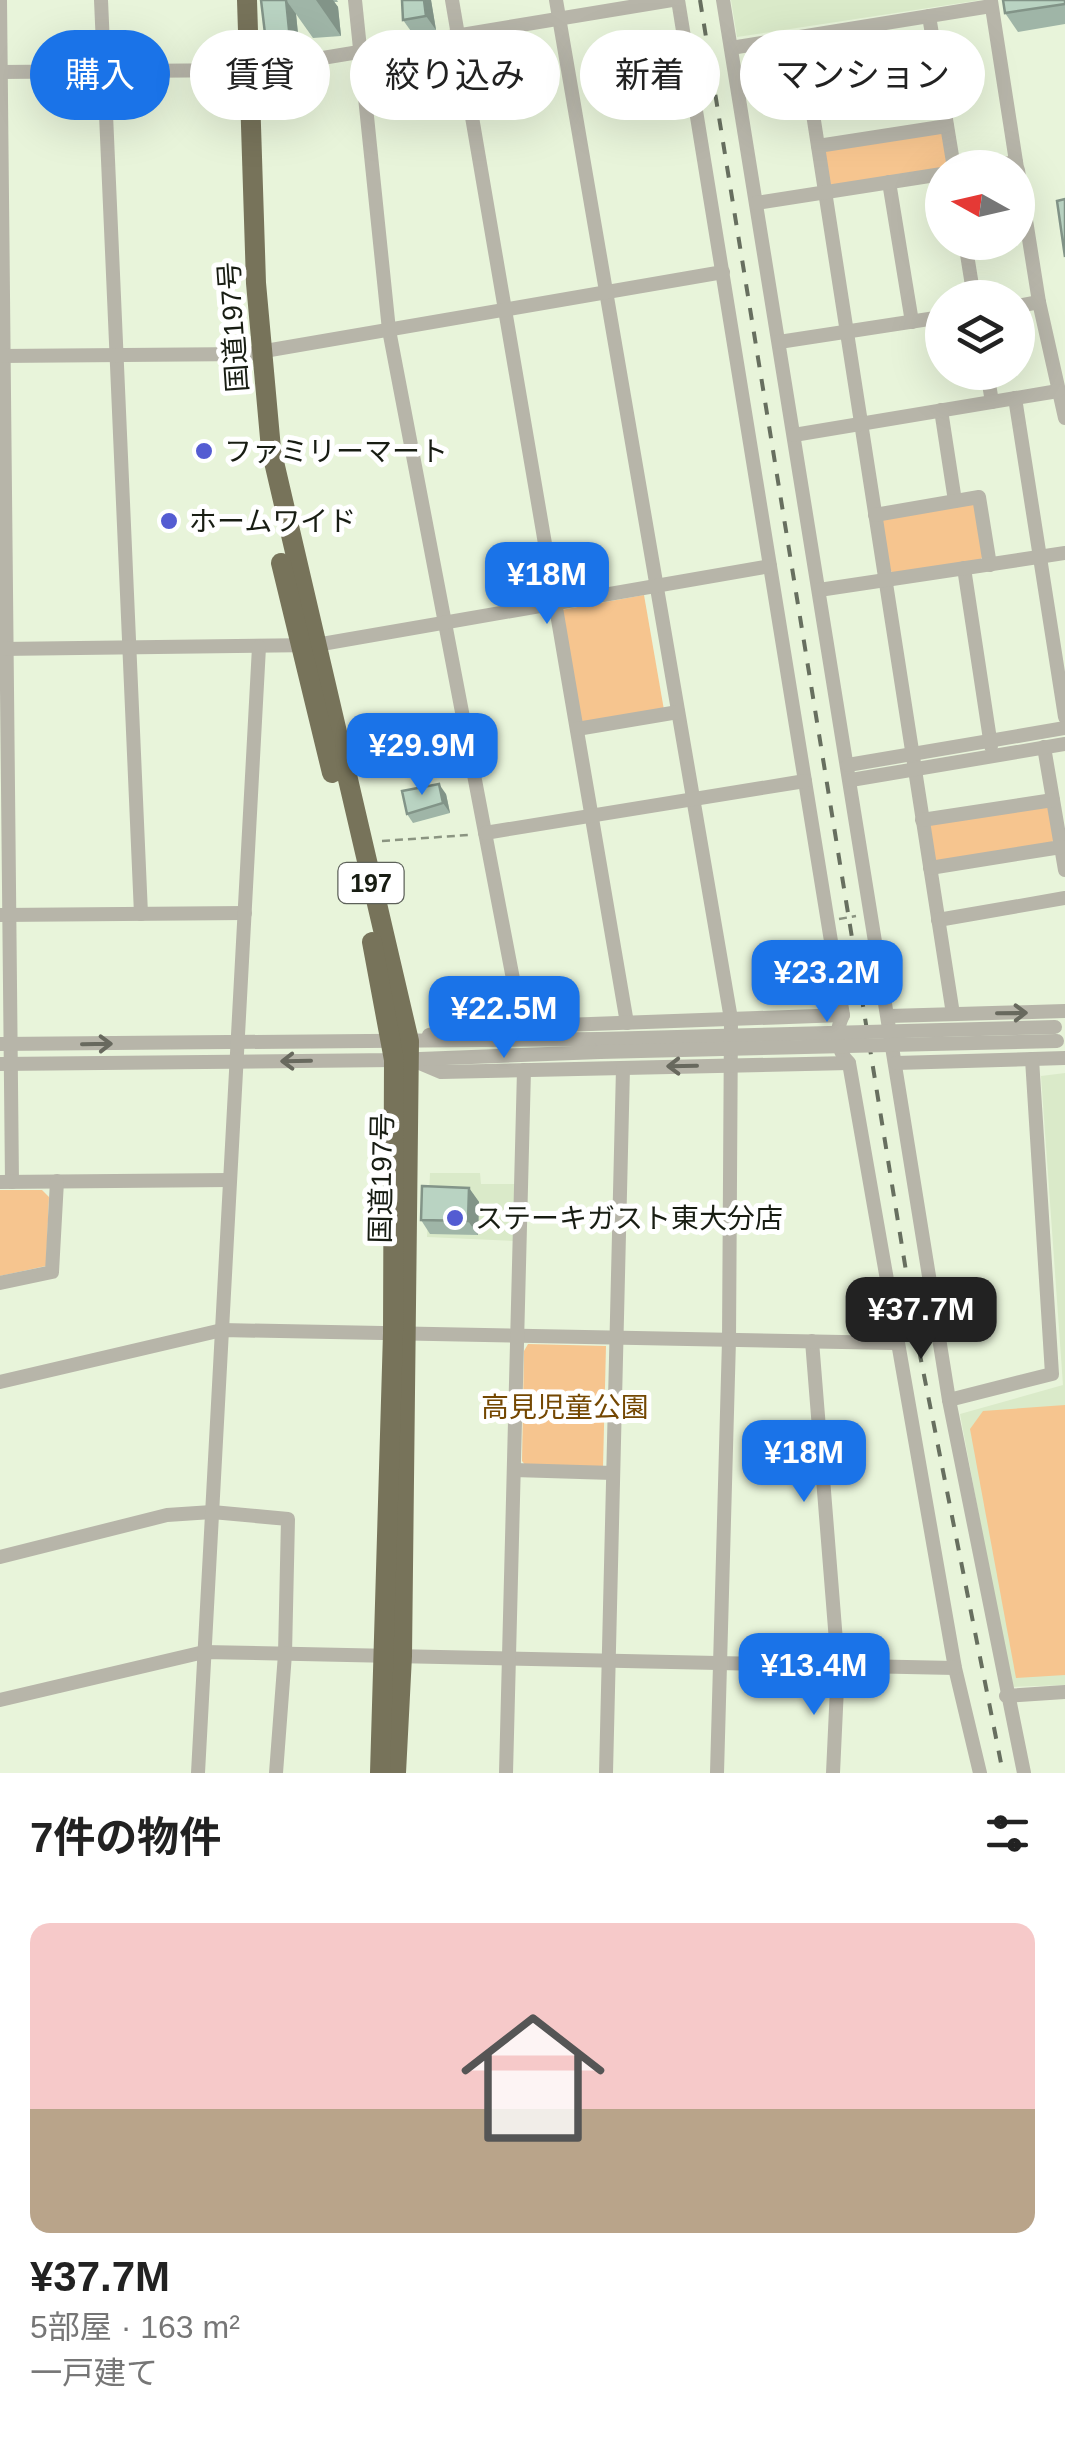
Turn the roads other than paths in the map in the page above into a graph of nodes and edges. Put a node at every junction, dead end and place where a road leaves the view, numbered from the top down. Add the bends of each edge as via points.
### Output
1 (0, 0) edge
2 (102, 0) edge
3 (234, 0) edge
4 (247, 0) edge
5 (355, 0) edge
6 (452, 0) edge
7 (556, 0) edge
8 (675, 0) edge
9 (723, 0) edge
10 (991, 3) edge
11 (929, 16) junction
12 (560, 19) junction
13 (103, 30) edge
14 (238, 30) edge
15 (245, 30) edge
16 (358, 30) edge
17 (457, 30) edge
18 (494, 30) edge
19 (839, 30) edge
20 (740, 46) edge
21 (731, 48) junction
22 (30, 71) edge
23 (0, 72) edge
24 (106, 120) edge
25 (245, 120) edge
26 (367, 120) edge
27 (472, 120) edge
28 (814, 120) edge
29 (947, 126) junction
30 (818, 146) junction
31 (951, 150) edge
32 (1014, 150) edge
33 (925, 177) edge
34 (889, 182) junction
35 (825, 192) junction
36 (756, 203) junction
37 (1032, 260) edge
38 (722, 272) junction
39 (606, 292) junction
40 (1039, 302) junction
41 (1035, 303) edge
42 (505, 310) junction
43 (925, 320) edge
44 (912, 322) junction
45 (388, 330) junction
46 (846, 332) junction
47 (779, 342) junction
48 (255, 353) junction
49 (117, 355) junction
50 (2, 356) edge
51 (990, 390) edge
52 (1058, 391) junction
53 (1015, 398) junction
54 (992, 402) junction
55 (942, 410) junction
56 (1065, 418) edge
57 (861, 424) junction
58 (794, 435) junction
59 (955, 501) junction
60 (875, 514) junction
61 (1065, 553) edge
62 (1040, 557) junction
63 (990, 564) junction
64 (770, 566) junction
65 (964, 568) junction
66 (885, 580) junction
67 (656, 586) junction
68 (820, 590) junction
69 (555, 603) junction
70 (444, 622) junction
71 (308, 645) junction
72 (259, 646) junction
73 (130, 648) junction
74 (3, 649) edge
75 (678, 712) junction
76 (1065, 717) edge
77 (1065, 728) edge
78 (577, 729) junction
79 (1065, 744) edge
80 (1044, 747) junction
81 (992, 748) junction
82 (913, 762) junction
83 (849, 772) junction
84 (806, 782) junction
85 (693, 800) junction
86 (1053, 800) junction
87 (592, 816) junction
88 (922, 820) junction
89 (485, 833) junction
90 (1061, 847) junction
91 (930, 868) junction
92 (1065, 870) edge
93 (1065, 898) edge
94 (245, 913) junction
95 (142, 914) junction
96 (5, 915) edge
97 (938, 920) junction
98 (1065, 1011) edge
99 (952, 1014) junction
100 (843, 1016) junction
101 (889, 1016) junction
102 (731, 1019) junction
103 (627, 1023) junction
104 (522, 1026) junction
105 (1060, 1034) edge
106 (238, 1042) junction
107 (5, 1044) edge
108 (401, 1050) junction
109 (1065, 1058) edge
110 (1032, 1059) junction
111 (236, 1062) junction
112 (896, 1062) junction
113 (849, 1063) junction
114 (5, 1064) edge
115 (733, 1065) junction
116 (623, 1068) junction
117 (524, 1070) junction
118 (230, 1180) junction
119 (6, 1182) edge
120 (57, 1182) junction
121 (0, 1283) edge
122 (222, 1330) junction
123 (400, 1333) junction
124 (517, 1335) junction
125 (616, 1337) junction
126 (728, 1340) junction
127 (812, 1341) junction
128 (895, 1343) junction
129 (0, 1382) edge
130 (950, 1400) junction
131 (514, 1470) junction
132 (613, 1473) junction
133 (212, 1512) junction
134 (0, 1557) edge
135 (204, 1652) junction
136 (286, 1654) junction
137 (394, 1656) junction
138 (509, 1658) junction
139 (609, 1660) junction
140 (720, 1663) junction
141 (838, 1666) junction
142 (955, 1668) junction
143 (1065, 1692) edge
144 (1006, 1696) junction
145 (0, 1700) edge
146 (198, 1773) edge
147 (276, 1773) edge
148 (380, 1773) edge
149 (396, 1773) edge
150 (506, 1773) edge
151 (606, 1773) edge
152 (717, 1773) edge
153 (833, 1773) edge
154 (980, 1773) edge
155 (1024, 1773) edge

1 - 23 street
2 - 13 street
3 - 14 highway, 国道197号 / 197
4 - 15 highway, 国道197号 / 197
5 - 16 street
6 - 17 street
7 - 12 street
8 - 12 street
8 - 38 street
9 - 21 street
10 - 11 street
10 - 32 street
11 - 19 street
11 - 29 street
12 - 18 street
12 - 39 street
20 - 21 street
21 - 36 street
22 - 23 street
23 - 50 street
24 - 49 street
25 - 48 highway, 国道197号 / 197
26 - 45 street
27 - 42 street
28 - 30 street
29 - 30 street
29 - 31 street
30 - 35 street
33 - 34 street
34 - 35 street
34 - 44 street
35 - 36 street
35 - 46 street
36 - 47 street
37 - 40 street
38 - 39 street
38 - 64 street
39 - 42 street
39 - 67 street
40 - 41 street
40 - 52 street
42 - 45 street
42 - 69 street
43 - 44 street
44 - 46 street
45 - 48 street
45 - 70 street
46 - 47 street
46 - 57 street
47 - 58 street
48 - 49 street
48 - 71 highway, 国道197号 / 197 via 260,456
49 - 50 street
49 - 73 street
50 - 74 street
51 - 54 street
52 - 53 street
52 - 56 street
53 - 54 street
53 - 62 street
54 - 55 street
55 - 57 street
55 - 59 street
57 - 58 street
57 - 60 street
58 - 68 street
59 - 60 street
59 - 63 street via 979,497
60 - 66 street
61 - 62 street
62 - 63 street
62 - 76 street
63 - 65 street
64 - 67 street
64 - 84 street
65 - 66 street
65 - 81 street
66 - 68 street
66 - 82 street
67 - 69 street
67 - 75 street
68 - 83 street
69 - 70 street
69 - 78 street
70 - 71 street
70 - 89 street
71 - 72 street
71 - 108 highway, 国道197号 / 197
71 - 108 highway, 国道197号 / 197 via 362,842
72 - 73 street
72 - 94 street
73 - 74 street
73 - 95 street
74 - 96 street
75 - 78 street
75 - 85 street
77 - 81 street
78 - 87 street
79 - 80 street
80 - 81 street
80 - 86 street
81 - 82 street
82 - 83 street
82 - 88 street
83 - 101 street
84 - 85 street
84 - 100 street
85 - 87 street
85 - 102 street
86 - 88 street
86 - 90 street
87 - 89 street
87 - 103 street
88 - 91 street
89 - 104 street
90 - 91 street
90 - 92 street
91 - 97 street
93 - 97 street
94 - 95 street
94 - 106 street
95 - 96 street
96 - 107 street
97 - 99 street
99 -> 98 street
99 - 101 street
100 - 102 street
100 - 113 street via 837,1027 840,1054
101 - 112 street
102 - 103 street
102 - 115 street
103 - 104 street
104 - 108 street via 451,1029
105 - 108 street, bridge
107 -> 106 street
106 - 108 street
106 - 111 street
107 - 114 street
108 -> 111 street
108 - 117 street via 442,1072
108 - 123 highway, 国道197号 / 197
109 - 110 street
110 - 112 street
110 - 130 street via 1052,1374
111 - 114 street
111 - 118 street
112 - 130 street
113 - 115 street
113 - 128 street
114 - 119 street
115 -> 116 street
115 - 126 street
116 - 117 street
116 - 125 street
117 - 124 street
118 - 120 street
118 - 122 street
119 - 120 street
120 - 121 street via 52,1272
122 - 123 street
122 - 129 street
122 - 133 street
123 - 124 street
123 - 137 highway, 国道197号 / 197
124 - 125 street
124 - 131 street
125 - 126 street
125 - 132 street
126 - 127 street
126 - 140 street
127 - 128 street
127 - 141 street
128 - 142 street
130 - 144 street
131 - 132 street
131 - 138 street
132 - 139 street
133 - 134 street via 166,1516
133 - 135 street
133 - 136 street via 288,1519
135 - 136 street
135 - 145 street
135 - 146 street
136 - 137 street
136 - 147 street
137 - 138 street
137 - 148 highway, 国道197号 / 197
137 - 149 highway, 国道197号 / 197
138 - 139 street
138 - 150 street
139 - 140 street
139 - 151 street
140 - 141 street
140 - 152 street
141 - 142 street
141 - 153 street
142 - 154 street
143 - 144 street
144 - 155 street

